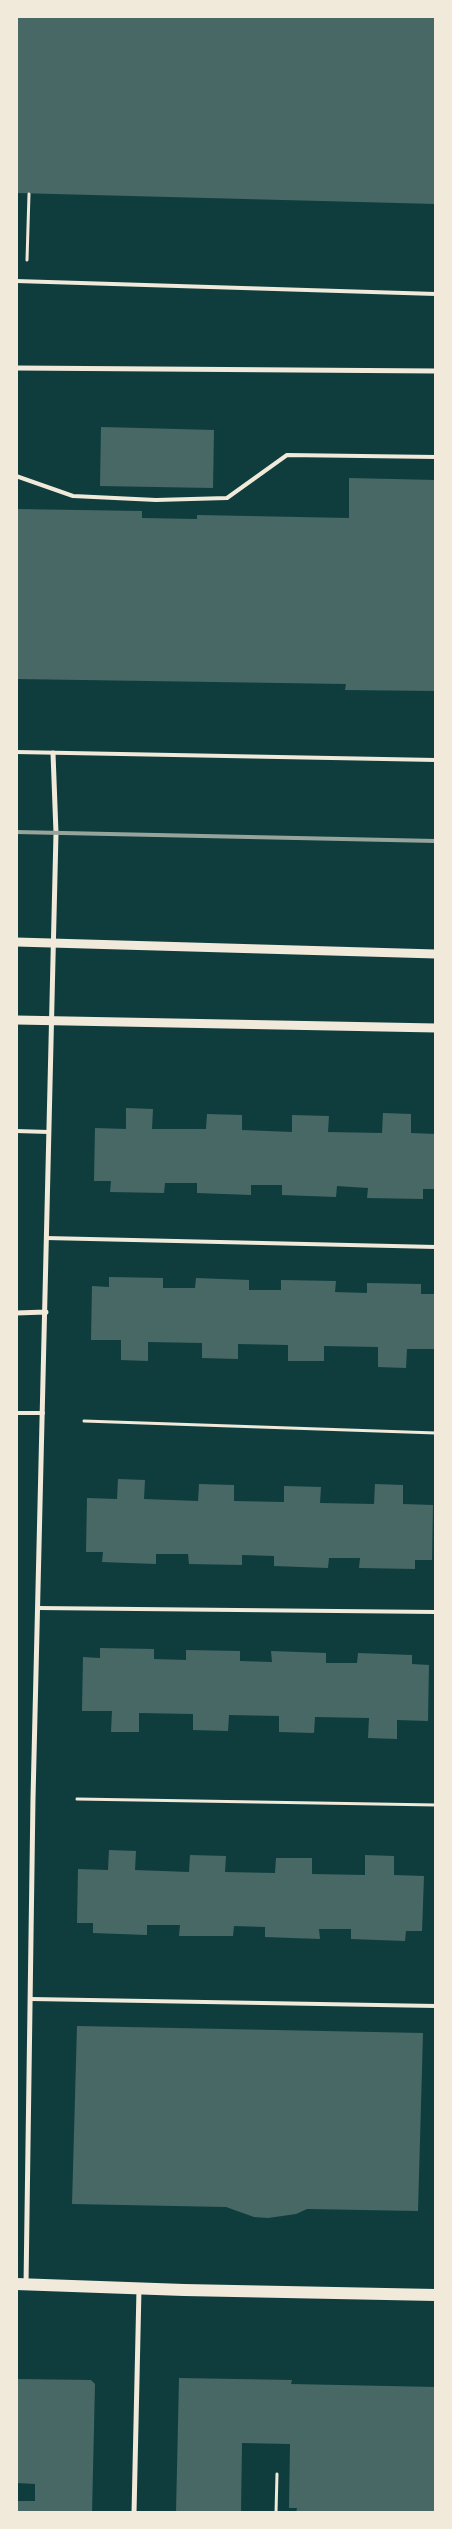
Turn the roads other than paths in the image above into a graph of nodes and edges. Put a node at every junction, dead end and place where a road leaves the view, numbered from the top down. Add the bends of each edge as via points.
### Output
1 (16, 281) edge
2 (436, 294) edge
3 (16, 368) edge
4 (436, 371) edge
5 (436, 456) edge
6 (16, 476) edge
7 (16, 752) edge
8 (53, 753) junction
9 (436, 760) edge
10 (16, 942) edge
11 (52, 942) junction
12 (436, 954) edge
13 (16, 1020) edge
14 (52, 1021) junction
15 (436, 1028) edge
16 (16, 1131) edge
17 (49, 1132) junction
18 (46, 1238) junction
19 (436, 1247) edge
20 (46, 1312) junction
21 (16, 1313) edge
22 (16, 1413) edge
23 (43, 1413) junction
24 (38, 1608) junction
25 (436, 1612) edge
26 (31, 1999) junction
27 (436, 2006) edge
28 (21, 2284) edge
29 (139, 2288) junction
30 (436, 2294) edge
31 (134, 2513) edge

1 - 2 lane
3 - 4 street
5 - 6 lane via 287,455 227,498 156,500 73,496
7 - 8 lane
8 - 9 lane
8 - 11 street via 56,833
10 - 11 street
11 - 12 street
11 - 14 street
13 - 14 street
14 - 15 street
14 - 17 street
16 - 17 lane
17 - 18 street
18 - 19 lane
18 - 20 street
20 - 21 street
20 - 23 street
22 - 23 lane
23 - 24 street
24 - 25 lane
24 - 26 street
26 - 27 lane
26 - 28 street
28 - 29 main road
29 - 30 main road
29 - 31 street

